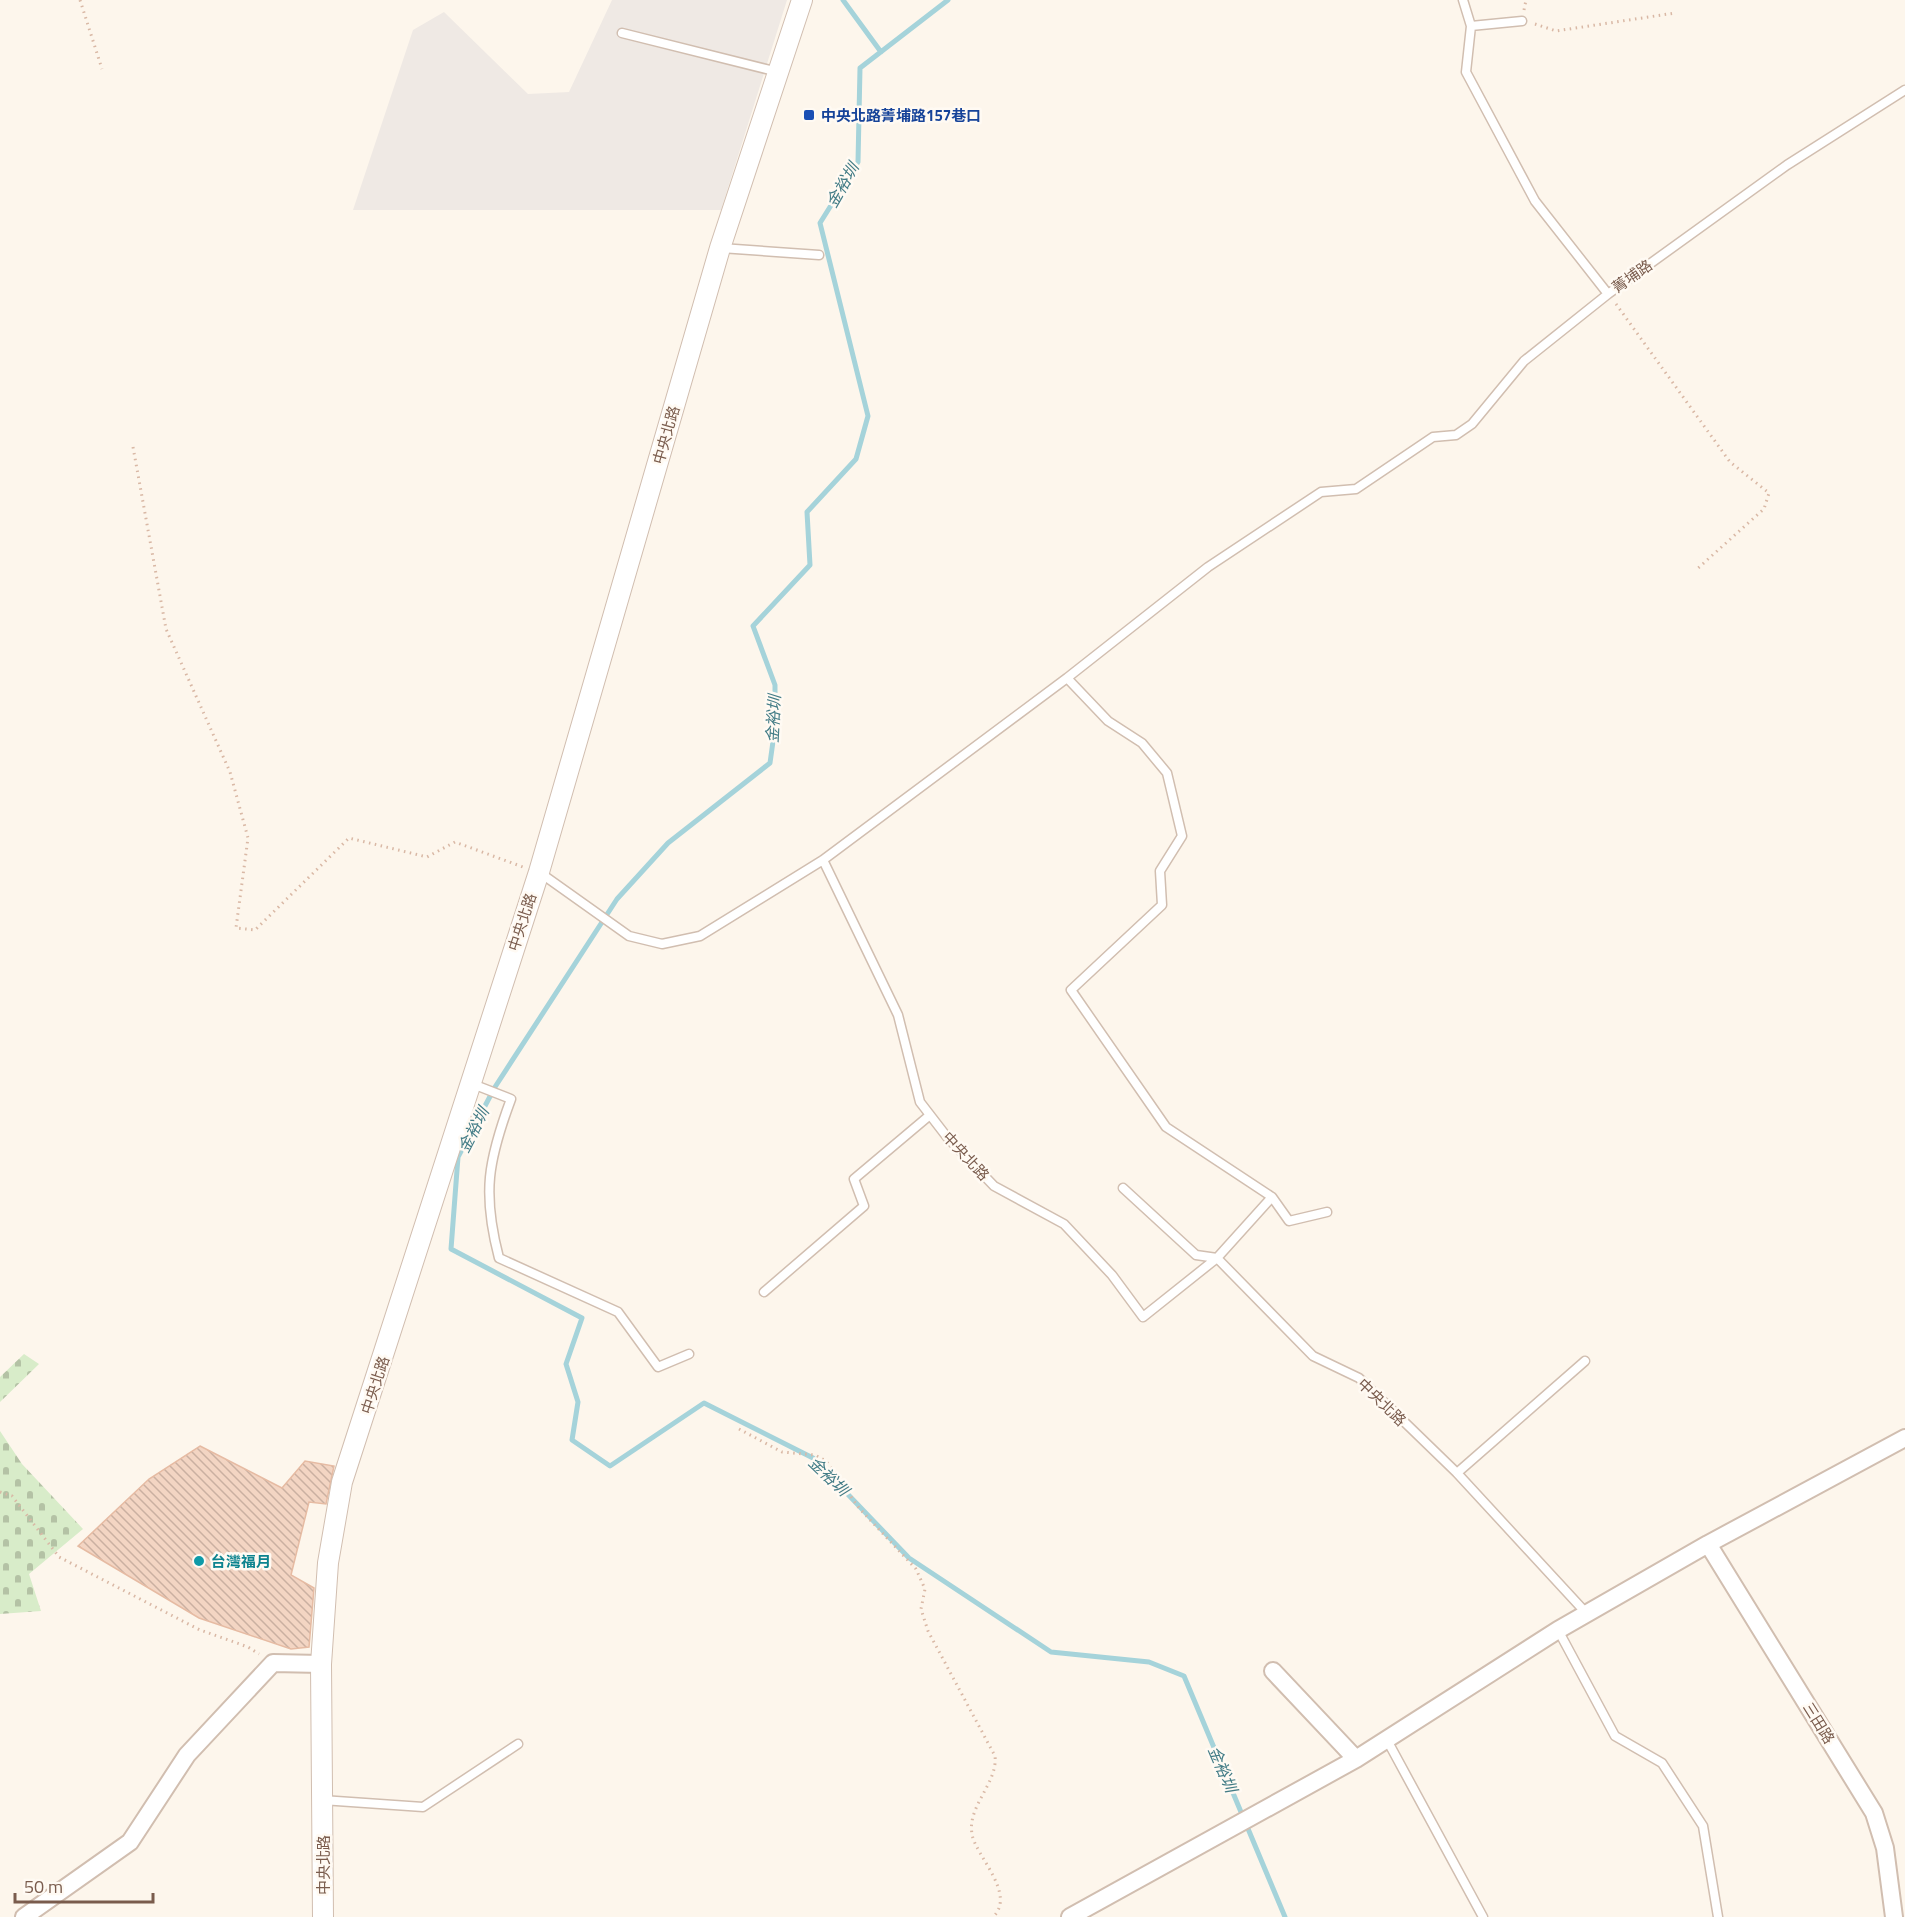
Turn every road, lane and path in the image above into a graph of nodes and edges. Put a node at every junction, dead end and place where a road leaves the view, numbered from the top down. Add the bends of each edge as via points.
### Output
1 (80, 0) edge
2 (802, 0) edge
3 (1463, 0) edge
4 (1675, 13) dead end
5 (1522, 21) joint
6 (1471, 26) junction
7 (622, 33) dead end
8 (102, 69) dead end
9 (778, 72) junction
10 (1905, 90) edge
11 (720, 248) junction
12 (819, 255) dead end
13 (1608, 294) junction
14 (133, 447) dead end
15 (1696, 569) dead end
16 (1066, 678) junction
17 (823, 860) junction
18 (538, 872) junction
19 (470, 1083) junction
20 (930, 1115) junction
21 (1123, 1188) dead end
22 (1272, 1197) junction
23 (1328, 1212) dead end
24 (1217, 1258) junction
25 (764, 1292) dead end
26 (689, 1354) dead end
27 (1585, 1361) dead end
28 (740, 1429) dead end
29 (1905, 1438) edge
30 (1457, 1473) junction
31 (0, 1492) edge
32 (1708, 1544) junction
33 (1588, 1615) junction
34 (1558, 1630) junction
35 (273, 1663) junction
36 (321, 1664) junction
37 (1273, 1671) dead end
38 (1387, 1740) junction
39 (518, 1744) dead end
40 (1356, 1759) junction
41 (322, 1800) junction
42 (1893, 1916) edge
43 (24, 1917) edge
44 (323, 1917) edge
45 (993, 1917) edge
46 (1070, 1917) edge
47 (1483, 1917) edge
48 (1718, 1917) edge

1 - 8 path
2 - 9 street, 中央北路
3 - 6 lane, 菁埔路
4 - 5 path via 1556,31
5 - 6 lane
6 - 13 lane, 菁埔路 via 1466,72 1535,201
7 - 9 lane
9 - 11 street, 中央北路
10 - 13 lane, 菁埔路 via 1787,165
11 - 12 lane
11 - 18 street, 中央北路
13 - 15 path via 1730,462 1769,493 1764,509
13 - 16 lane via 1524,361 1472,424 1456,435 1433,437 1356,489 1321,492 1208,567
14 - 18 path via 166,629 230,772 248,838 236,928 255,930 349,838 427,857 455,842
16 - 17 lane
16 - 22 lane via 1108,721 1142,743 1167,773 1182,836 1160,871 1162,905 1071,990 1166,1127
17 - 18 lane, 中央北路 via 700,936 662,944 629,936
17 - 20 lane, 中央北路 via 898,1015 920,1102
18 - 19 street, 中央北路
19 - 26 lane via 511,1099 494,1145 487,1185 490,1224 499,1258 618,1312 658,1367
19 - 36 street, 中央北路 via 342,1482 328,1563
20 - 24 lane, 中央北路 via 994,1186 1065,1224 1112,1275 1143,1317
20 - 25 lane via 854,1179 864,1206
21 - 24 lane via 1196,1255
22 - 23 lane via 1288,1221
22 - 24 lane
24 - 30 lane, 中央北路 via 1313,1356 1359,1378
27 - 30 lane
28 - 45 path via 782,1452 815,1455 826,1461 859,1508 916,1569 925,1589 921,1609 928,1631 995,1756 996,1767 972,1820 971,1832 996,1876 999,1903
29 - 32 street
30 - 33 lane, 中央北路
31 - 35 path via 12,1496 59,1557 200,1630 248,1647
32 - 33 street
32 - 42 street, 三田路 via 1874,1813 1885,1848
33 - 34 street
34 - 38 street
34 - 48 lane via 1615,1736 1662,1763 1703,1826
35 - 36 street
35 - 43 street via 187,1755 130,1842
36 - 41 street, 中央北路
37 - 40 street
38 - 40 street
38 - 47 lane
39 - 41 lane via 423,1808
40 - 46 street
41 - 44 street, 中央北路

